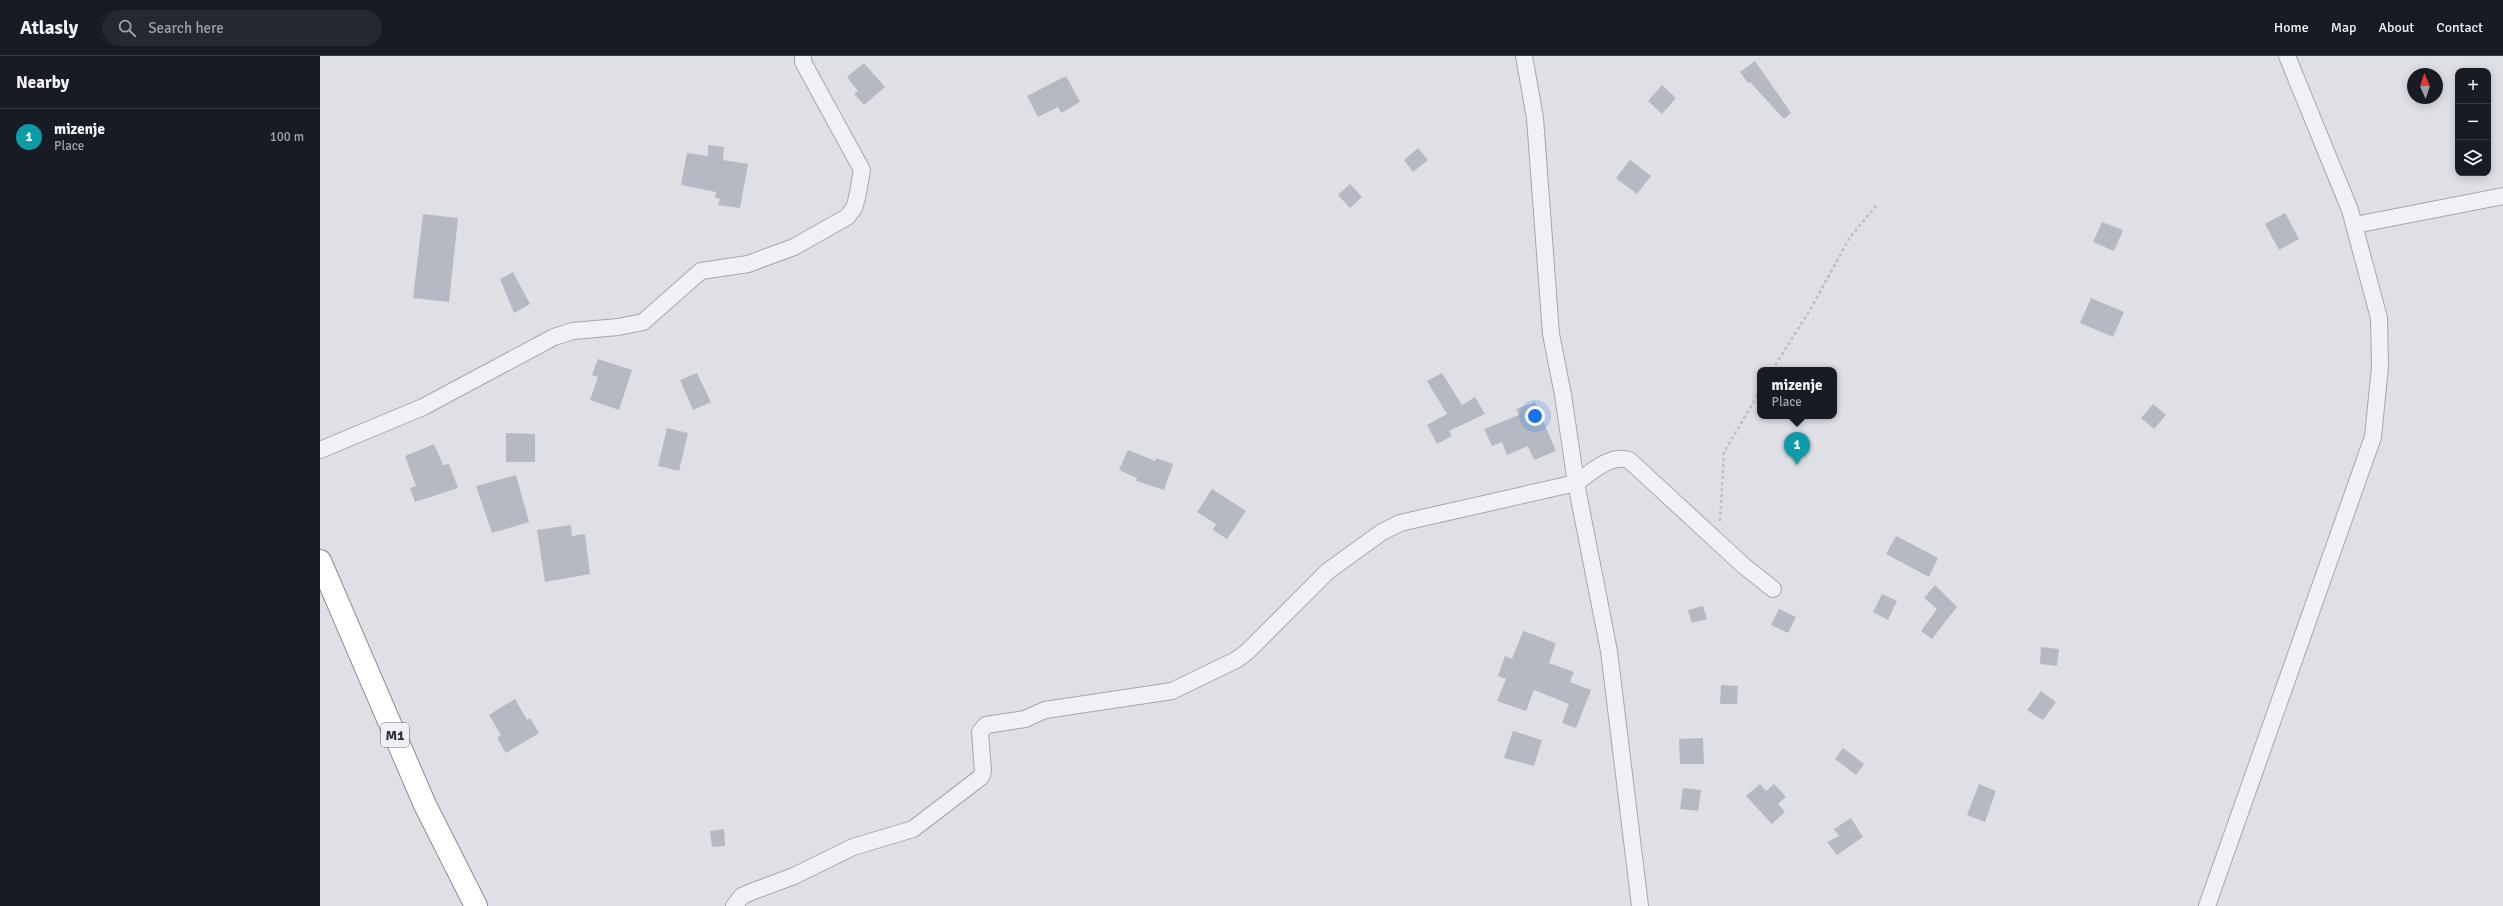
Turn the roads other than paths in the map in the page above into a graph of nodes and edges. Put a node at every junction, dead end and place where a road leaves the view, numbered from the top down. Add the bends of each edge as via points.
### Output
1 (803, 56) edge
2 (1524, 56) edge
3 (2287, 56) edge
4 (2503, 196) edge
5 (2355, 225) junction
6 (320, 450) edge
7 (1576, 483) junction
8 (320, 561) edge
9 (1773, 589) dead end
10 (476, 906) edge
11 (734, 906) edge
12 (1640, 906) edge
13 (2207, 906) edge

1 - 6 street via 803,62 862,170 854,208 847,217 800,244 748,264 701,271 643,322 554,336 423,407
2 - 7 street via 1535,118 1550,334 1564,395
3 - 5 street
4 - 5 street
5 - 13 street via 2379,318 2380,367 2373,437
7 - 9 street via 1615,459 1629,460 1744,566
7 - 11 street via 1391,527 1328,571 1247,652 1172,691 1045,710 1025,719 986,725 980,732 983,771 981,777 913,829 853,847 794,876 742,896
7 - 12 street via 1609,651
8 - 10 highway, M1 via 425,805

